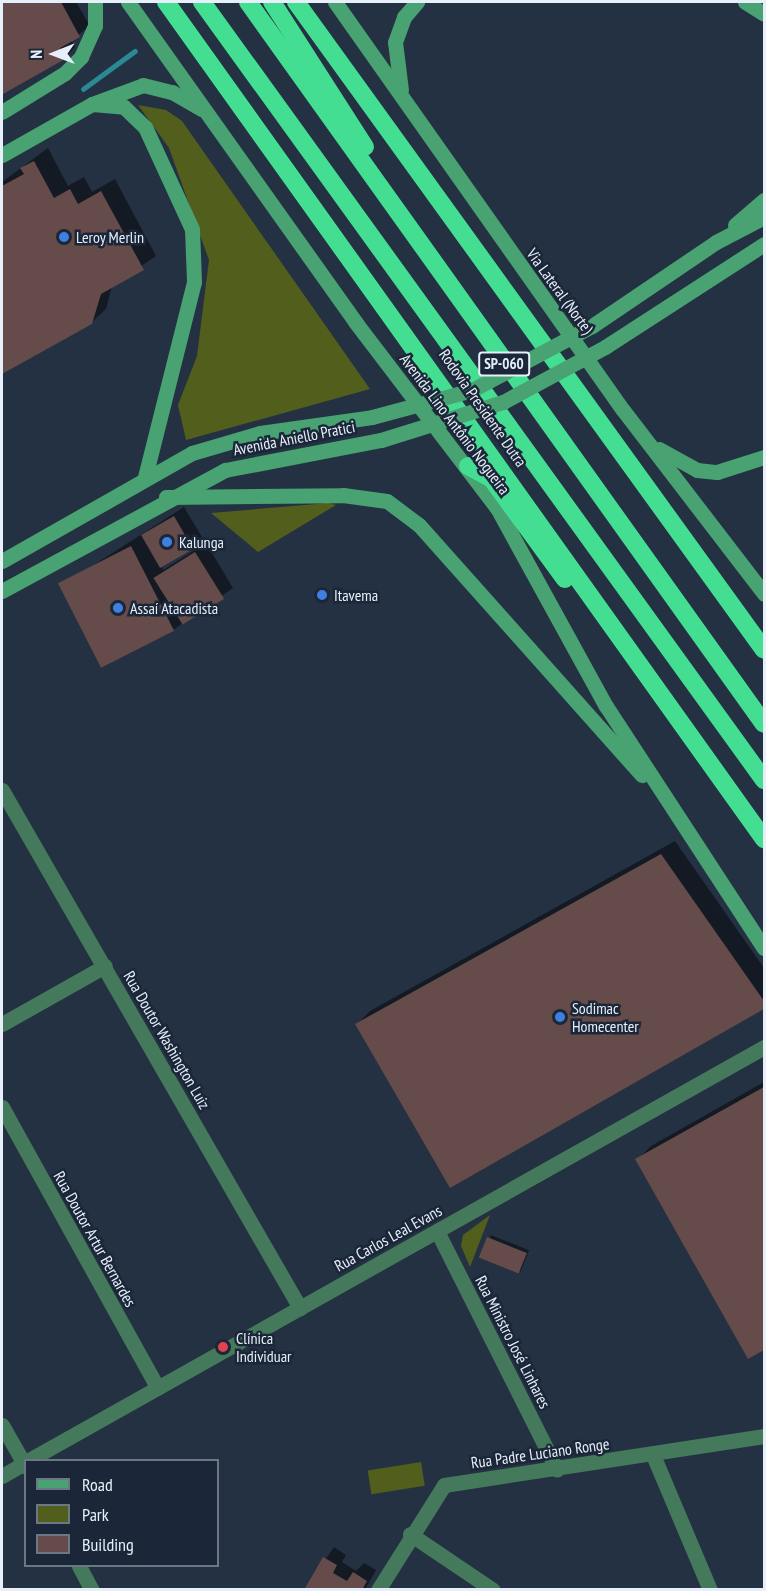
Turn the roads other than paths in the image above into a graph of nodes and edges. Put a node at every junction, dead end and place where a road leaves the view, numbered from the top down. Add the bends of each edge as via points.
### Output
1 (95, 2) edge
2 (128, 2) edge
3 (166, 2) edge
4 (202, 2) edge
5 (248, 2) edge
6 (272, 2) edge
7 (296, 2) edge
8 (335, 2) edge
9 (417, 2) edge
10 (93, 104) junction
11 (408, 110) junction
12 (2, 112) edge
13 (207, 112) junction
14 (2, 155) edge
15 (765, 200) edge
16 (765, 217) edge
17 (716, 242) junction
18 (765, 244) edge
19 (474, 322) junction
20 (623, 410) junction
21 (765, 457) edge
22 (468, 466) junction
23 (145, 477) junction
24 (166, 497) junction
25 (2, 561) edge
26 (2, 591) edge
27 (765, 594) edge
28 (765, 650) edge
29 (631, 652) junction
30 (738, 687) junction
31 (765, 710) edge
32 (765, 724) edge
33 (765, 780) edge
34 (655, 786) junction
35 (2, 790) edge
36 (765, 838) edge
37 (765, 948) edge
38 (105, 966) junction
39 (2, 1024) edge
40 (765, 1047) edge
41 (2, 1107) edge
42 (437, 1231) junction
43 (300, 1308) junction
44 (158, 1388) junction
45 (2, 1425) edge
46 (765, 1436) edge
47 (653, 1455) junction
48 (33, 1459) edge
49 (24, 1460) edge
50 (24, 1464) edge
51 (557, 1470) junction
52 (2, 1476) edge
53 (410, 1534) junction
54 (80, 1567) edge
55 (92, 1590) edge
56 (378, 1590) edge
57 (494, 1590) edge
58 (710, 1590) edge

1 - 12 main road via 95,26 81,57 65,73
2 - 13 main road, Avenida Lino Antônio Nogueira
3 - 29 highway, Rodovia Presidente Dutra
4 - 33 highway, Rodovia Presidente Dutra / SP-060
5 - 19 highway, SP-060
6 - 19 highway, SP-060
7 - 28 highway, SP-060
8 - 11 main road, Via Lateral (Norte)
9 - 11 main road via 404,17 395,42 395,72
10 - 13 main road via 143,85 172,92
10 - 14 main road
10 - 23 main road via 124,107 145,127 192,229 194,282
11 - 20 main road, Via Lateral (Norte)
13 - 22 main road, Avenida Lino Antônio Nogueira via 356,323
15 - 17 main road
16 - 17 main road
17 - 23 main road, Avenida Aniello Pratici, bridge via 592,326 522,368 466,392 372,417 234,439
18 - 24 main road, Avenida Aniello Pratici, bridge via 605,347 502,402 381,440 269,457 225,470
19 - 30 highway, SP-060
20 - 21 main road via 663,452 697,470 731,470
20 - 27 main road, Via Lateral (Norte)
22 - 29 highway via 491,478 599,626
22 - 34 main road, Avenida Lino Antônio Nogueira via 536,571 606,706
23 - 25 main road, Avenida Aniello Pratici
24 - 26 main road, Avenida Aniello Pratici
24 - 34 main road via 343,495 387,501 419,525 499,620
29 - 36 highway, Rodovia Presidente Dutra
30 - 31 highway
30 - 32 highway, SP-060
34 - 37 main road, Avenida Lino Antônio Nogueira
35 - 38 street, Rua Doutor Washington Luiz
38 - 39 street
38 - 43 street, Rua Doutor Washington Luiz
40 - 42 street, Rua Carlos Leal Evans
41 - 44 street, Rua Doutor Artur Bernardes
42 - 43 street, Rua Carlos Leal Evans
42 - 51 street, Rua Ministro José Linhares
43 - 44 street, Rua Carlos Leal Evans
44 - 48 street, Rua Carlos Leal Evans
45 - 49 street
46 - 47 street, Rua Padre Luciano Ronge
47 - 51 street, Rua Padre Luciano Ronge
47 - 58 street
50 - 52 street, Rua Carlos Leal Evans
51 - 53 street, Rua Padre Luciano Ronge via 444,1485
53 - 56 street, Rua Padre Luciano Ronge
53 - 57 street
54 - 55 street

